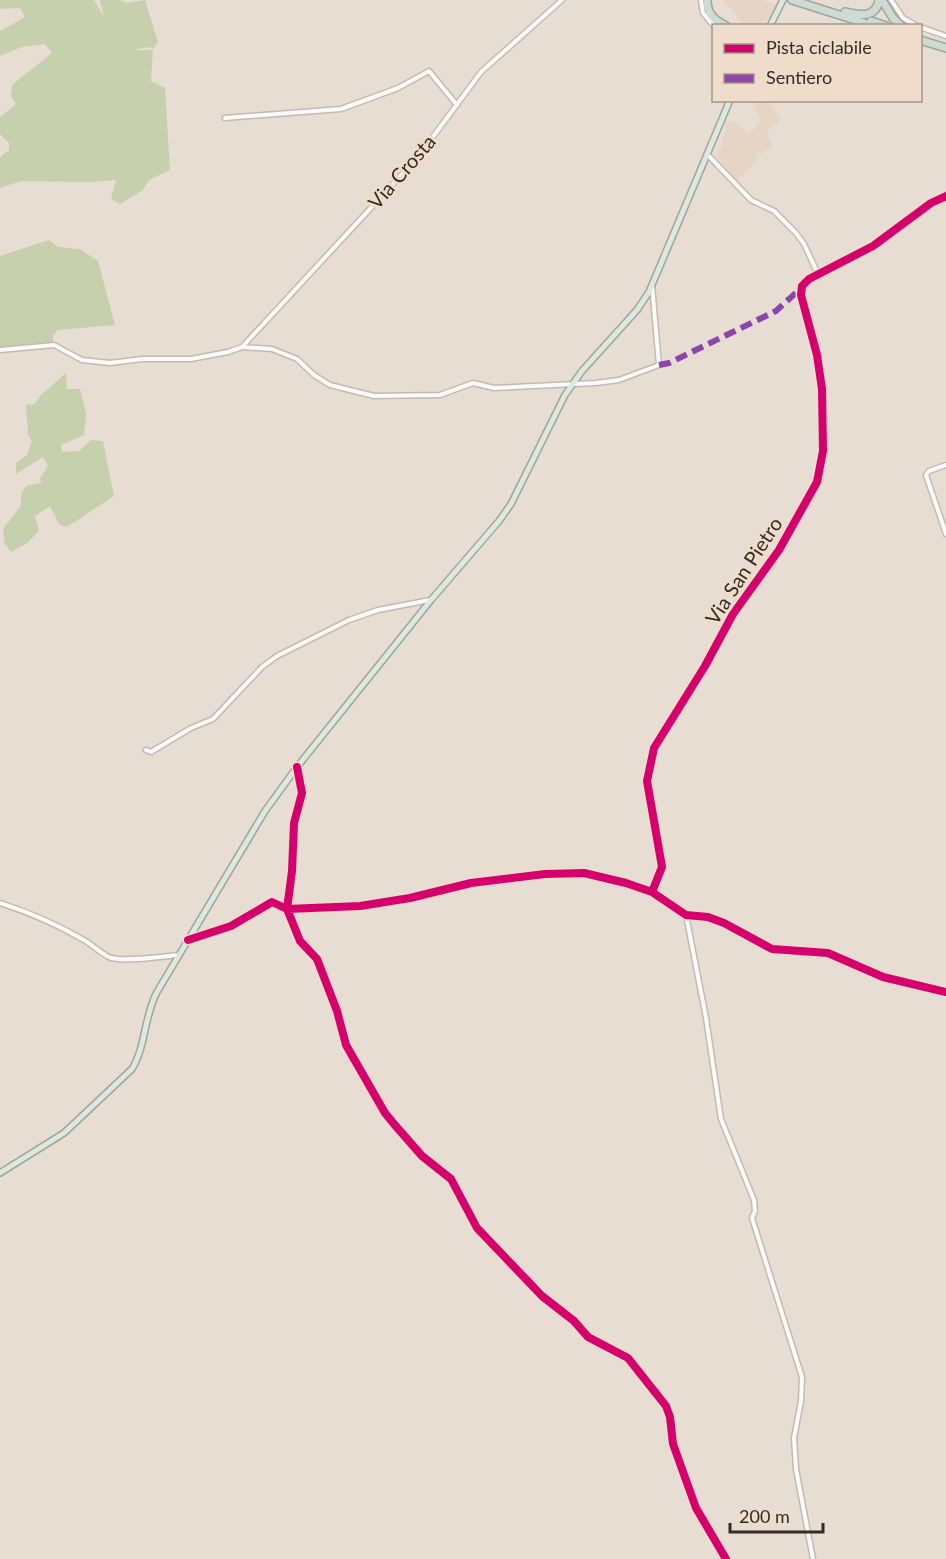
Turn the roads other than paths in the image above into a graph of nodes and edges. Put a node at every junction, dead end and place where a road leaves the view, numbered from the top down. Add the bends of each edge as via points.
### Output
1 (562, 0) edge
2 (701, 0) edge
3 (707, 0) edge
4 (783, 0) edge
5 (794, 0) edge
6 (804, 0) edge
7 (880, 0) edge
8 (891, 0) edge
9 (839, 11) junction
10 (712, 24) edge
11 (723, 24) edge
12 (771, 24) edge
13 (868, 24) edge
14 (880, 24) edge
15 (899, 24) edge
16 (915, 24) edge
17 (922, 27) edge
18 (946, 36) edge
19 (922, 37) edge
20 (946, 46) edge
21 (729, 102) edge
22 (458, 105) junction
23 (225, 118) dead end
24 (706, 153) junction
25 (946, 196) edge
26 (818, 274) junction
27 (652, 284) junction
28 (242, 347) junction
29 (0, 350) edge
30 (573, 384) junction
31 (946, 465) edge
32 (946, 534) edge
33 (431, 600) junction
34 (146, 750) dead end
35 (297, 767) junction
36 (652, 892) junction
37 (0, 903) edge
38 (287, 909) junction
39 (686, 915) junction
40 (188, 940) junction
41 (179, 955) junction
42 (946, 992) edge
43 (0, 1173) edge
44 (726, 1559) edge
45 (813, 1559) edge

1 - 22 street, Via Crosta via 481,72
2 - 10 street via 703,13
3 - 11 highway via 708,12
4 - 12 main road
5 - 13 highway
6 - 9 highway
7 - 9 highway via 869,14
7 - 15 highway
8 - 16 street via 903,18
9 - 14 highway
17 - 18 street
19 - 20 highway
21 - 24 main road
22 - 23 street via 429,71 398,88 341,109
22 - 28 street, Via Crosta via 410,165
24 - 26 street via 751,200 774,211 796,233
24 - 27 main road
25 - 26 street via 873,246
26 - 36 street, Via San Pietro via 800,290 822,389 823,451 818,482 779,550 733,614 654,748 646,781 662,867
27 - 30 main road via 637,310
27 - 30 street via 659,365 619,380
28 - 29 street via 191,359 110,363 82,360 54,345
28 - 30 street via 272,349 297,359 330,385 374,396 441,395 473,383 494,388
30 - 33 main road via 506,512
31 - 32 street via 926,475
33 - 34 street via 349,620 277,656 253,675 213,719 151,752
33 - 35 main road
35 - 38 street via 302,793 294,823
35 - 40 main road via 265,811
36 - 38 street via 584,873 544,874 471,883 360,906
36 - 39 street
37 - 41 street via 62,928 108,957
38 - 40 street via 272,902 231,926
38 - 44 street via 300,941 317,959 338,1011 346,1045 393,1124 422,1156 451,1179 477,1228 542,1296 574,1320 588,1337 628,1358 666,1406 673,1444 696,1508
39 - 42 street via 724,923 772,949 828,953 883,977
39 - 45 street via 721,1119 754,1200 752,1218 802,1377 794,1438
40 - 41 main road
41 - 43 main road via 151,1004 134,1065 126,1076 72,1126

